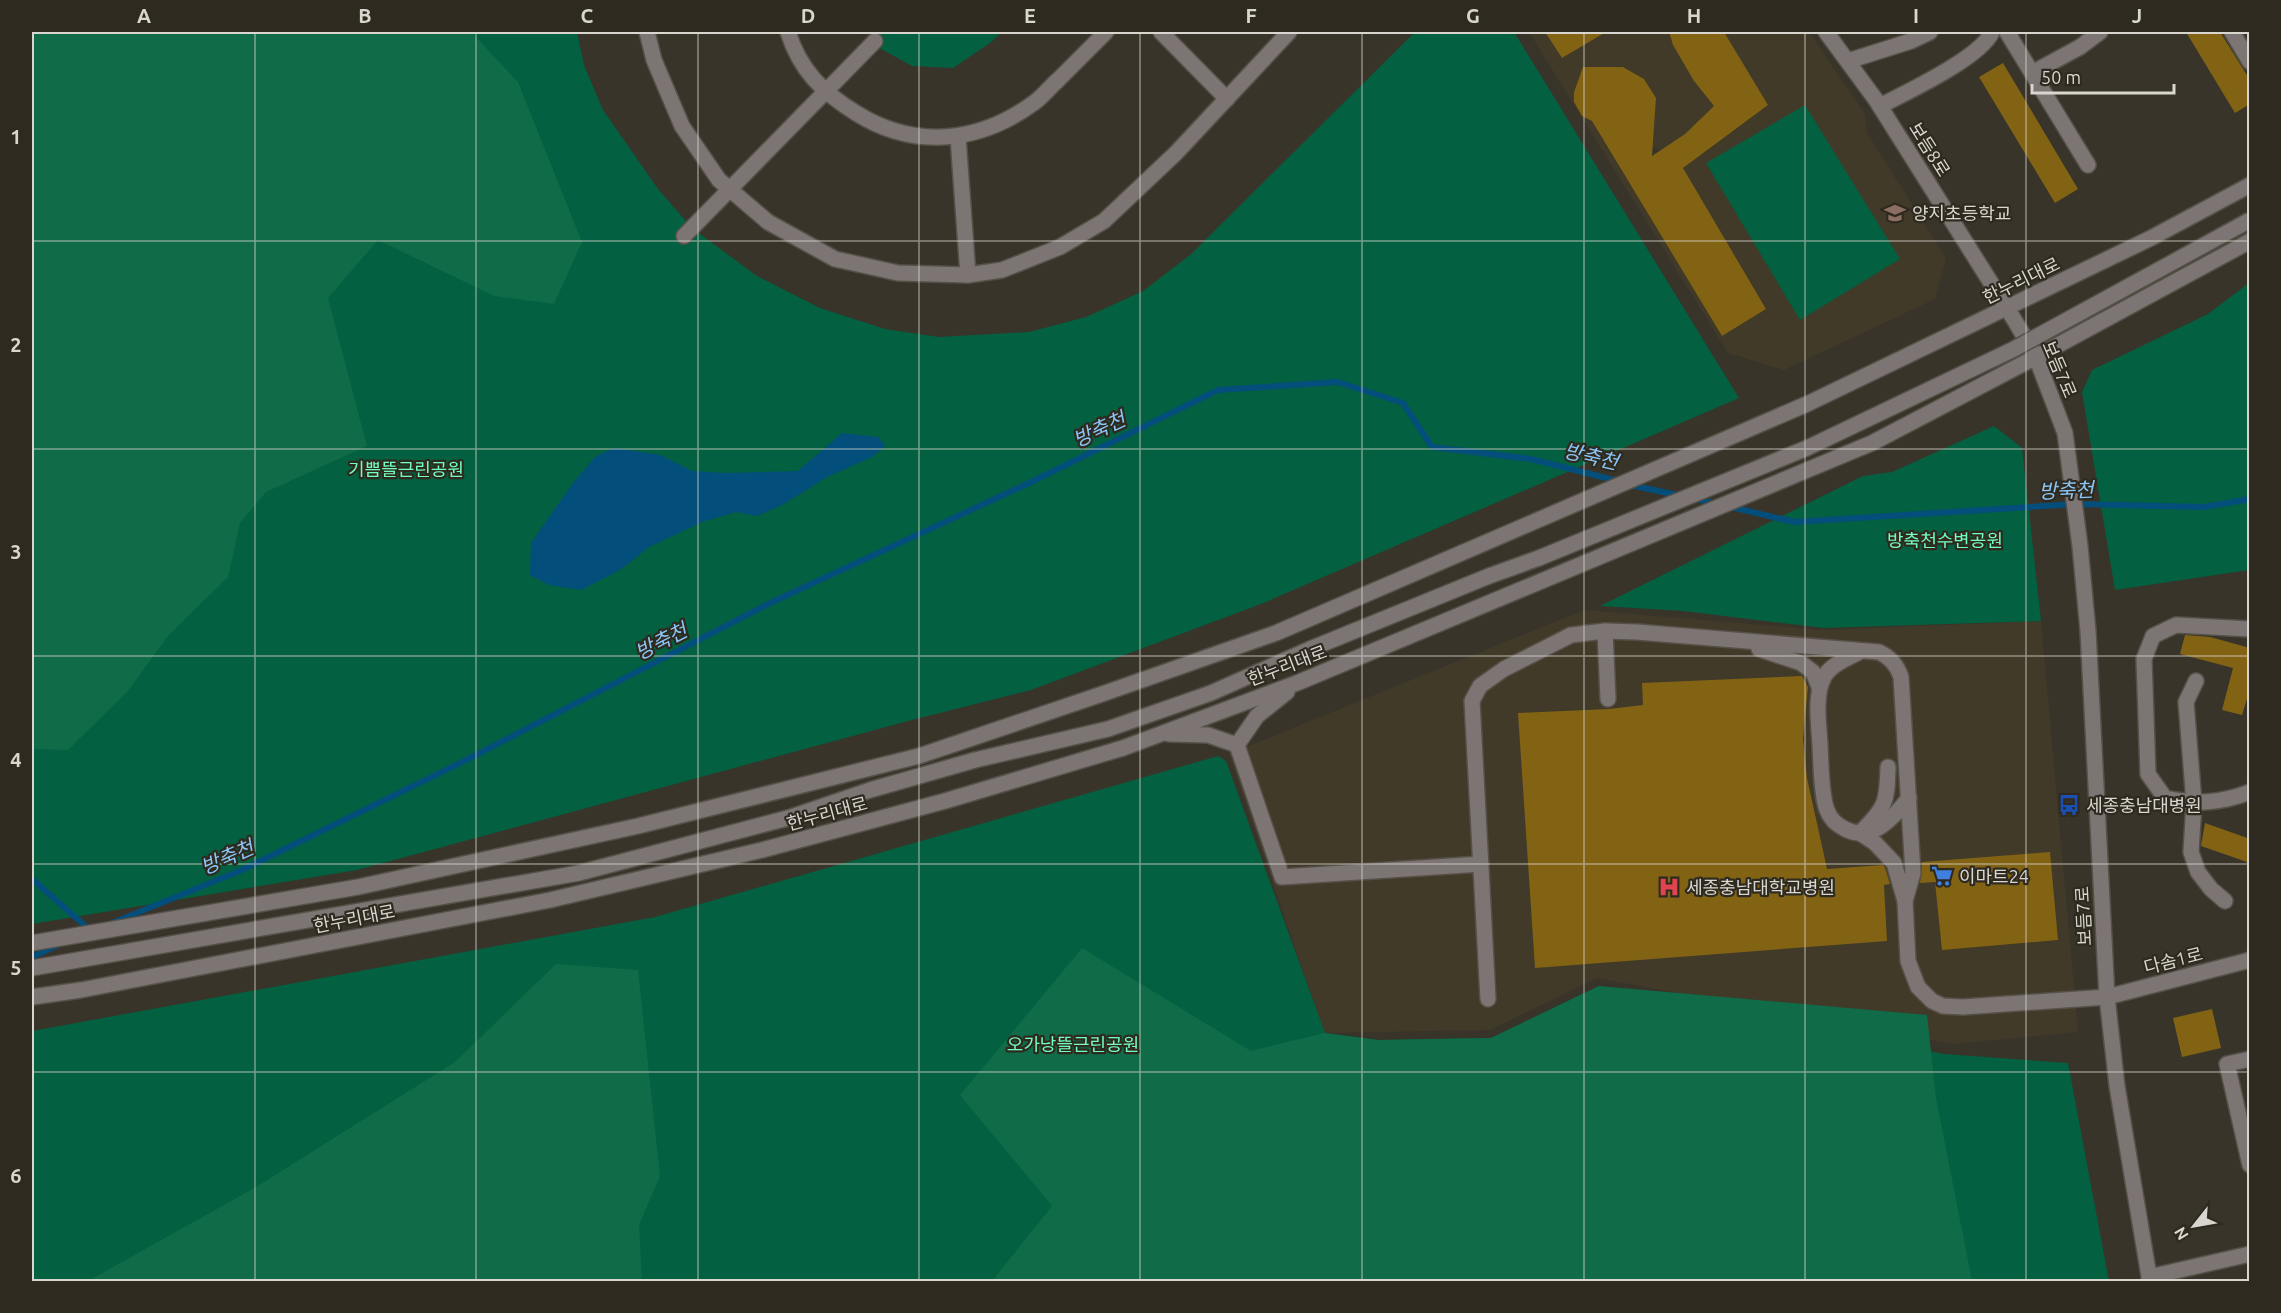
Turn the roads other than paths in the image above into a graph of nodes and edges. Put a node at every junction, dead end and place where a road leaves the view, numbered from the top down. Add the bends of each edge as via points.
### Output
1 (647, 32) edge
2 (788, 32) edge
3 (1106, 32) edge
4 (1161, 32) edge
5 (1289, 32) edge
6 (1826, 32) edge
7 (1930, 32) edge
8 (1992, 32) edge
9 (2007, 32) edge
10 (2100, 32) edge
11 (2232, 32) edge
12 (875, 41) dead end
13 (1848, 62) junction
14 (2250, 62) edge
15 (2032, 74) junction
16 (825, 92) junction
17 (1227, 99) junction
18 (1880, 106) junction
19 (958, 137) junction
20 (2088, 165) dead end
21 (2250, 185) edge
22 (730, 189) junction
23 (2250, 220) edge
24 (684, 236) dead end
25 (2250, 241) edge
26 (968, 275) junction
27 (2011, 315) junction
28 (2036, 357) junction
29 (2250, 629) edge
30 (1605, 631) junction
31 (1733, 641) junction
32 (1861, 651) junction
33 (2196, 681) dead end
34 (1297, 683) junction
35 (1819, 687) junction
36 (1608, 699) dead end
37 (1160, 734) junction
38 (1237, 745) junction
39 (1888, 767) dead end
40 (2250, 792) edge
41 (1909, 798) junction
42 (2194, 803) junction
43 (1860, 833) junction
44 (1481, 864) junction
45 (1905, 901) junction
46 (2225, 901) dead end
47 (32, 943) edge
48 (2250, 960) edge
49 (32, 968) edge
50 (32, 997) edge
51 (2107, 997) junction
52 (1488, 999) dead end
53 (2250, 1059) edge
54 (2250, 1165) edge
55 (2250, 1254) edge
56 (2149, 1279) edge

1 - 22 street via 654,60 682,126 719,180
2 - 16 street via 807,71
3 - 19 street via 1036,102 994,126
4 - 17 street
5 - 17 street
6 - 13 street, 보듬8로
7 - 13 street
8 - 18 street via 1988,41 1961,60
9 - 15 street
10 - 15 street
11 - 14 street
12 - 16 street
13 - 18 street, 보듬8로
15 - 20 street
16 - 19 street via 877,126 913,137
16 - 22 street
17 - 26 street via 1104,221 1060,248 1002,270
18 - 27 street, 보듬8로
19 - 26 street
21 - 27 street, 한누리대로
22 - 24 street
22 - 26 street via 768,222 835,259 898,273
23 - 49 street, bridge via 2014,349 1828,438 1211,693 1108,729 975,760 788,818 579,873
25 - 28 street
27 - 28 street, 보듬7로
27 - 47 street, 한누리대로 via 1276,633 919,756 638,826 358,886
28 - 34 street, 한누리대로 via 1872,443
28 - 51 street, 보듬7로 via 2065,433 2080,546
29 - 42 street via 2176,625 2153,636 2144,659 2148,774 2165,798
30 - 31 street
30 - 36 street
30 - 44 street via 1571,635 1504,669 1480,686 1472,701
31 - 32 street
31 - 35 street via 1801,663 1814,672
32 - 35 street via 1825,674
32 - 41 street via 1886,655 1901,677
33 - 42 street via 2186,702
34 - 37 street, 한누리대로
34 - 38 street via 1257,716
35 - 43 street via 1826,809 1835,824
37 - 38 street via 1208,735
37 - 50 street, 한누리대로 via 945,801 645,878
38 - 44 street via 1282,877
39 - 43 street via 1885,805
40 - 42 street
41 - 43 street via 1881,827
41 - 45 street via 1913,873
42 - 46 street via 2191,852 2198,872
43 - 45 street via 1894,863
44 - 52 street
45 - 51 street, 다솜1로 via 1908,961 1918,987 1932,1001 1963,1007
48 - 51 street, 다솜1로
51 - 56 street, 보듬7로 via 2117,1086
53 - 54 street via 2227,1064
55 - 56 street

